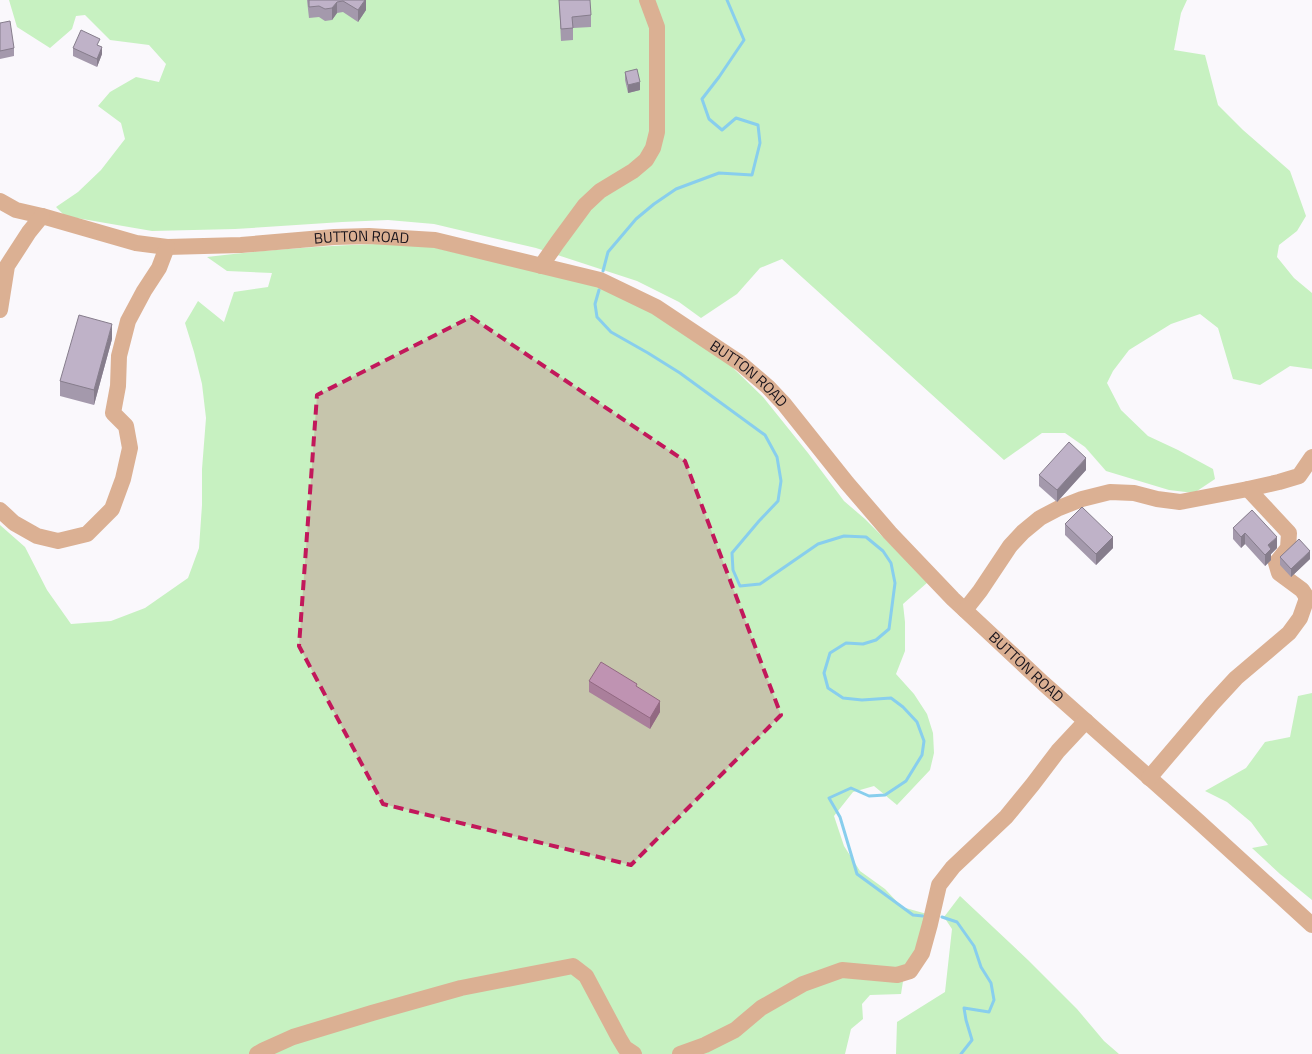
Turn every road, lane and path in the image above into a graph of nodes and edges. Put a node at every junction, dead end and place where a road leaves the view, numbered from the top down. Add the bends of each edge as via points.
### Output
1 (646, 0) edge
2 (0, 200) edge
3 (42, 216) junction
4 (167, 247) junction
5 (541, 266) junction
6 (0, 310) edge
7 (1312, 456) edge
8 (1248, 489) junction
9 (0, 510) edge
10 (965, 610) junction
11 (1086, 721) junction
12 (1150, 778) junction
13 (1312, 924) edge
14 (257, 1054) edge
15 (634, 1054) edge
16 (680, 1054) edge

1 - 5 street via 657,27 657,132 653,148 646,160 633,171 585,205
2 - 3 street, BUTTON ROAD via 16,210
3 - 4 street, BUTTON ROAD via 136,243
3 - 6 street via 7,266
4 - 5 street, BUTTON ROAD via 369,236 435,240
4 - 9 street via 159,268 128,321 119,356 113,413 126,426 130,448 112,509 87,534 58,541 37,536 14,523
5 - 10 street, BUTTON ROAD via 600,280 622,290 656,307 740,363 784,404 890,533
7 - 8 street via 1299,476
8 - 10 street via 1180,502 1110,492 1059,508 1040,518 1010,546
8 - 12 street via 1289,534 1288,548 1276,563 1279,573 1302,590 1306,601 1300,618 1289,633 1236,678
10 - 11 street, BUTTON ROAD
11 - 12 street, BUTTON ROAD
11 - 16 street via 1006,817 953,867 939,886 922,953 910,971 897,974 842,970 803,984 761,1008 735,1030
12 - 13 street, BUTTON ROAD
14 - 15 street via 293,1037 380,1010 461,988 573,966 586,976 625,1048

